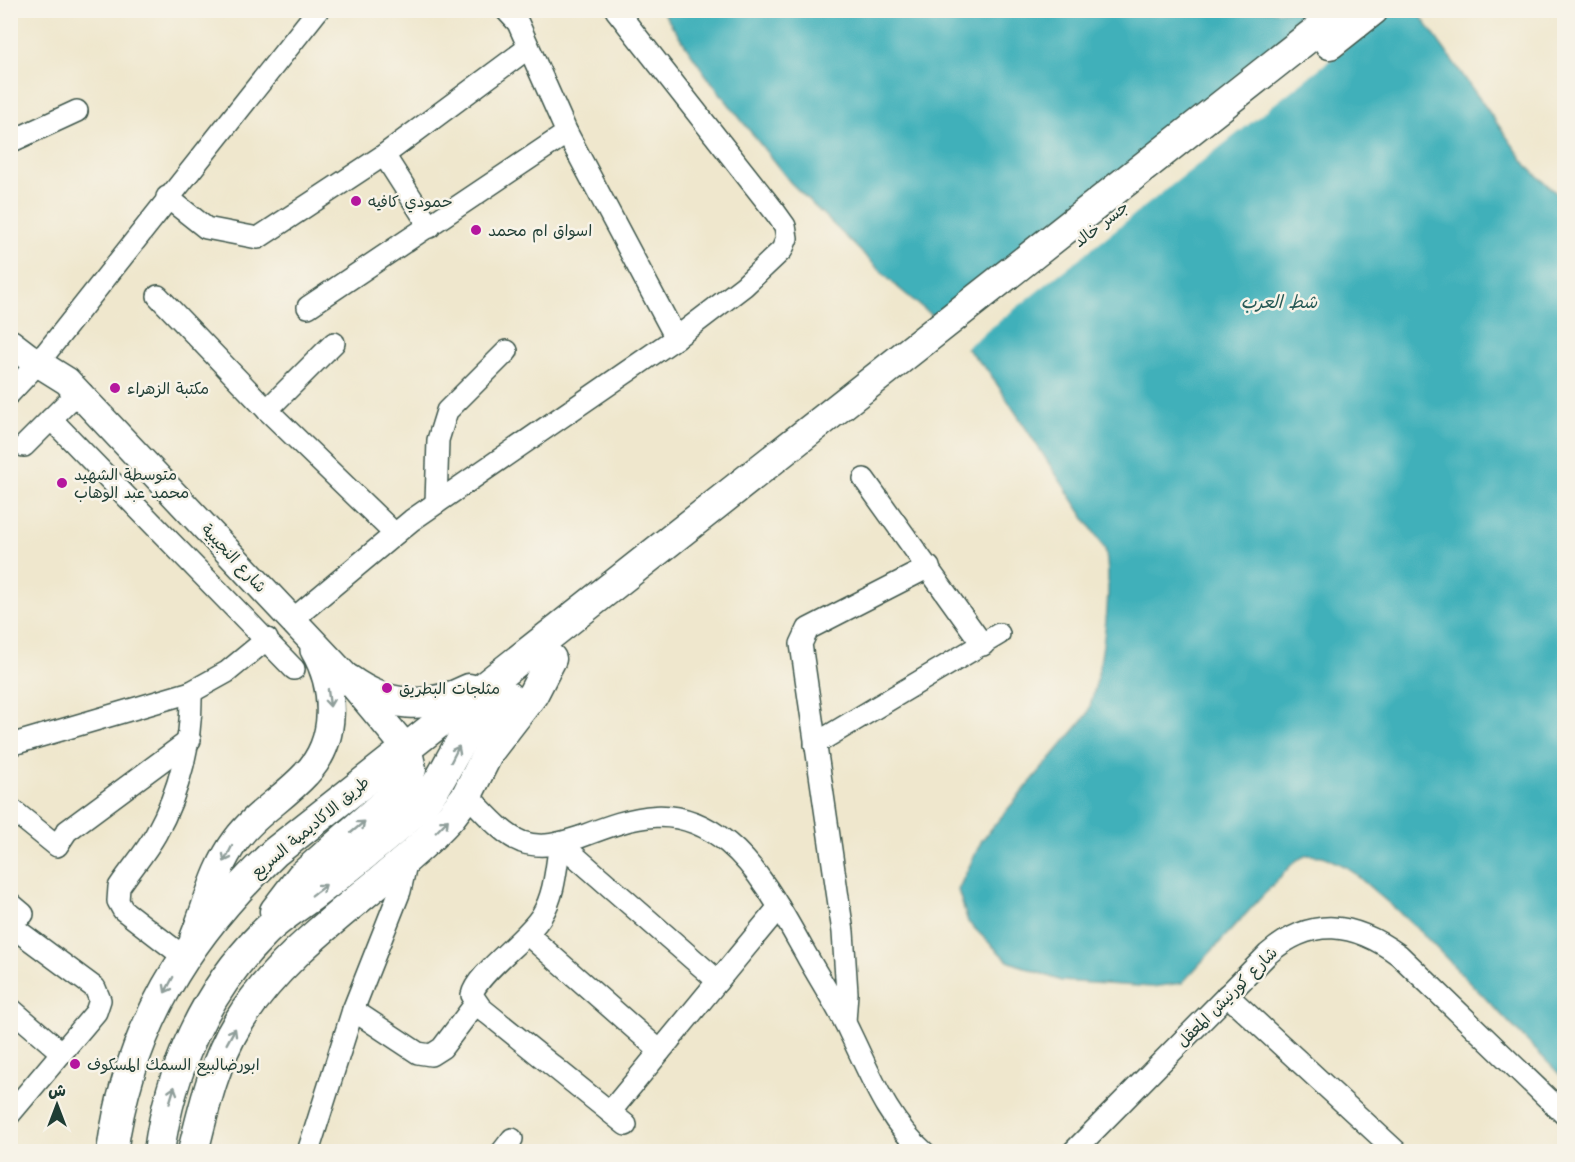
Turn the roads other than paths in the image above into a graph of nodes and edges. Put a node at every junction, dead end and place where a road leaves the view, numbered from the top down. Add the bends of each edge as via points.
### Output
1 (318, 10) edge
2 (506, 10) edge
3 (616, 10) edge
4 (1343, 10) edge
5 (1373, 10) edge
6 (528, 48) junction
7 (77, 111) dead end
8 (567, 133) junction
9 (10, 142) edge
10 (384, 155) junction
11 (167, 197) junction
12 (430, 227) junction
13 (158, 296) dead end
14 (308, 307) dead end
15 (676, 338) junction
16 (10, 343) edge
17 (334, 343) dead end
18 (507, 351) dead end
19 (38, 363) junction
20 (78, 392) junction
21 (10, 393) edge
22 (267, 410) junction
23 (51, 419) junction
24 (824, 431) junction
25 (24, 446) dead end
26 (864, 479) dead end
27 (436, 503) junction
28 (395, 534) junction
29 (929, 567) junction
30 (623, 589) junction
31 (295, 623) junction
32 (267, 639) junction
33 (551, 659) junction
34 (511, 667) junction
35 (294, 669) dead end
36 (350, 680) junction
37 (191, 692) junction
38 (190, 740) junction
39 (815, 744) junction
40 (10, 745) edge
41 (406, 748) junction
42 (467, 795) junction
43 (11, 809) edge
44 (560, 843) junction
45 (408, 855) junction
46 (779, 907) junction
47 (17, 916) edge
48 (264, 932) junction
49 (527, 934) junction
50 (185, 954) junction
51 (718, 981) junction
52 (1227, 995) junction
53 (476, 1002) junction
54 (10, 1008) edge
55 (353, 1010) junction
56 (845, 1022) junction
57 (660, 1051) junction
58 (61, 1052) junction
59 (10, 1114) edge
60 (1564, 1114) edge
61 (111, 1152) edge
62 (159, 1152) edge
63 (193, 1152) edge
64 (308, 1152) edge
65 (924, 1152) edge
66 (1073, 1152) edge
67 (1396, 1152) edge

1 - 11 street
2 - 6 street via 518,23
3 - 15 street via 785,226 782,250 744,286
4 - 24 highway, جسر خالد
5 - 24 highway, جسر خالد
6 - 8 street
6 - 10 street
7 - 9 street
8 - 12 street
8 - 15 street
10 - 11 street via 258,238 206,228
10 - 12 street
11 - 19 street
12 - 14 street
13 - 22 street
15 - 27 street
16 - 19 main road, شارع النجيبية
17 - 22 street
18 - 27 street via 447,411 438,440
19 - 20 main road, شارع النجيبية
19 - 21 street
20 - 23 street
20 - 31 main road, شارع النجيبية
22 - 28 street
23 - 25 street
23 - 32 street
24 - 30 highway
26 - 29 street
27 - 28 street
28 - 31 street
29 - 39 street via 814,626 803,636
29 - 39 street via 991,639
30 - 33 highway
30 - 34 highway, طريق الاكاديمية السريع
31 - 36 main road, شارع النجيبية
31 -> 50 main road via 318,657 329,690 331,715 326,739 308,772 247,825 234,843
32 - 35 street
32 - 37 street via 226,672
33 - 42 highway via 527,702 489,751
48 -> 33 highway via 420,807 441,782 459,745 477,720
34 - 36 highway via 456,695 424,703 384,699
34 - 41 highway, طريق الاكاديمية السريع
36 - 41 main road, شارع النجيبية
37 - 38 street
37 - 40 street
38 - 43 street via 67,831 57,846
38 - 50 street via 162,822 117,896 123,910
39 - 56 street via 843,932
48 -> 41 highway via 281,901 301,877 405,785 411,769
41 - 50 highway, طريق الاكاديمية السريع via 275,852 218,912
42 - 44 street via 520,841
45 -> 42 highway via 441,827
44 - 46 street via 642,816 665,814 687,820 729,844
44 - 49 street via 550,896 541,918
44 - 51 street
45 - 55 street via 400,891
63 -> 45 highway via 215,1070 254,1000 303,949
46 - 51 street
46 - 56 street
47 - 58 street via 99,995 96,1012
62 -> 48 highway via 172,1096 194,1031 219,986
49 - 53 street via 475,987 472,995
49 - 57 street
50 -> 61 highway, طريق الاكاديمية السريع via 129,1072
51 - 57 street
52 - 60 street, شارع كورنيش المعقل via 1284,940 1318,929 1353,929 1412,965
52 - 66 street, شارع كورنيش المعقل
52 - 67 street
53 - 55 street via 442,1048 431,1055 418,1053
53 - 57 street via 618,1119
54 - 58 street
55 - 64 street
56 - 65 street via 887,1109
58 - 59 street

